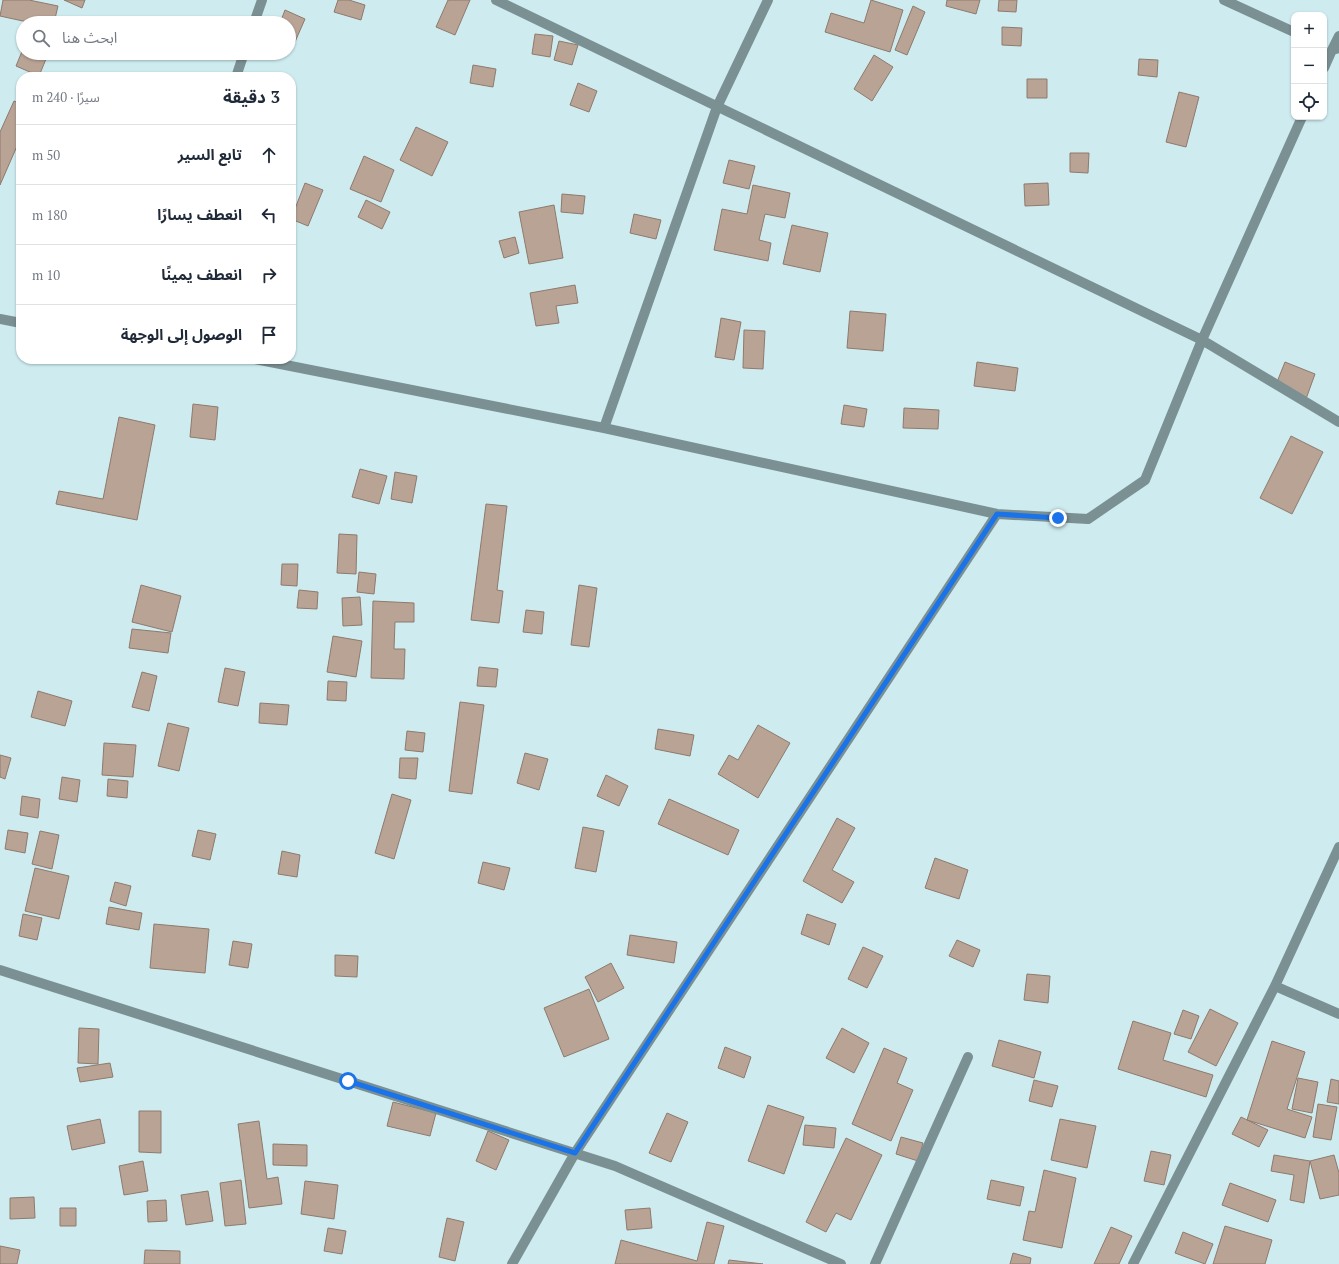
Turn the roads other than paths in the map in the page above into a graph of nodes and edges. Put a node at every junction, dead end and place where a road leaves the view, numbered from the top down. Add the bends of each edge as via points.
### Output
1 (262, 0) edge
2 (496, 0) edge
3 (768, 0) edge
4 (1224, 0) edge
5 (256, 16) edge
6 (1291, 31) edge
7 (1339, 36) edge
8 (1334, 49) edge
9 (242, 60) edge
10 (1327, 62) edge
11 (238, 72) edge
12 (717, 107) junction
13 (1301, 120) edge
14 (0, 319) edge
15 (16, 322) edge
16 (1202, 340) junction
17 (280, 364) edge
18 (1339, 422) edge
19 (604, 428) junction
20 (997, 514) junction
21 (1339, 847) edge
22 (0, 970) edge
23 (1275, 986) junction
24 (1339, 1014) edge
25 (968, 1057) dead end
26 (575, 1153) junction
27 (512, 1264) edge
28 (841, 1264) edge
29 (875, 1264) edge
30 (1133, 1264) edge

1 - 5 street
2 - 12 street
3 - 12 street
4 - 6 street
7 - 8 street
8 - 10 street
9 - 11 street
12 - 16 street
12 - 19 street
13 - 16 street
14 - 15 street
16 - 18 street
16 - 20 street via 1145,480 1088,519
17 - 19 street
19 - 20 street
20 - 26 street
21 - 23 street
22 - 26 street
23 - 24 street
23 - 30 street
25 - 29 street
26 - 27 street
26 - 28 street via 615,1166

